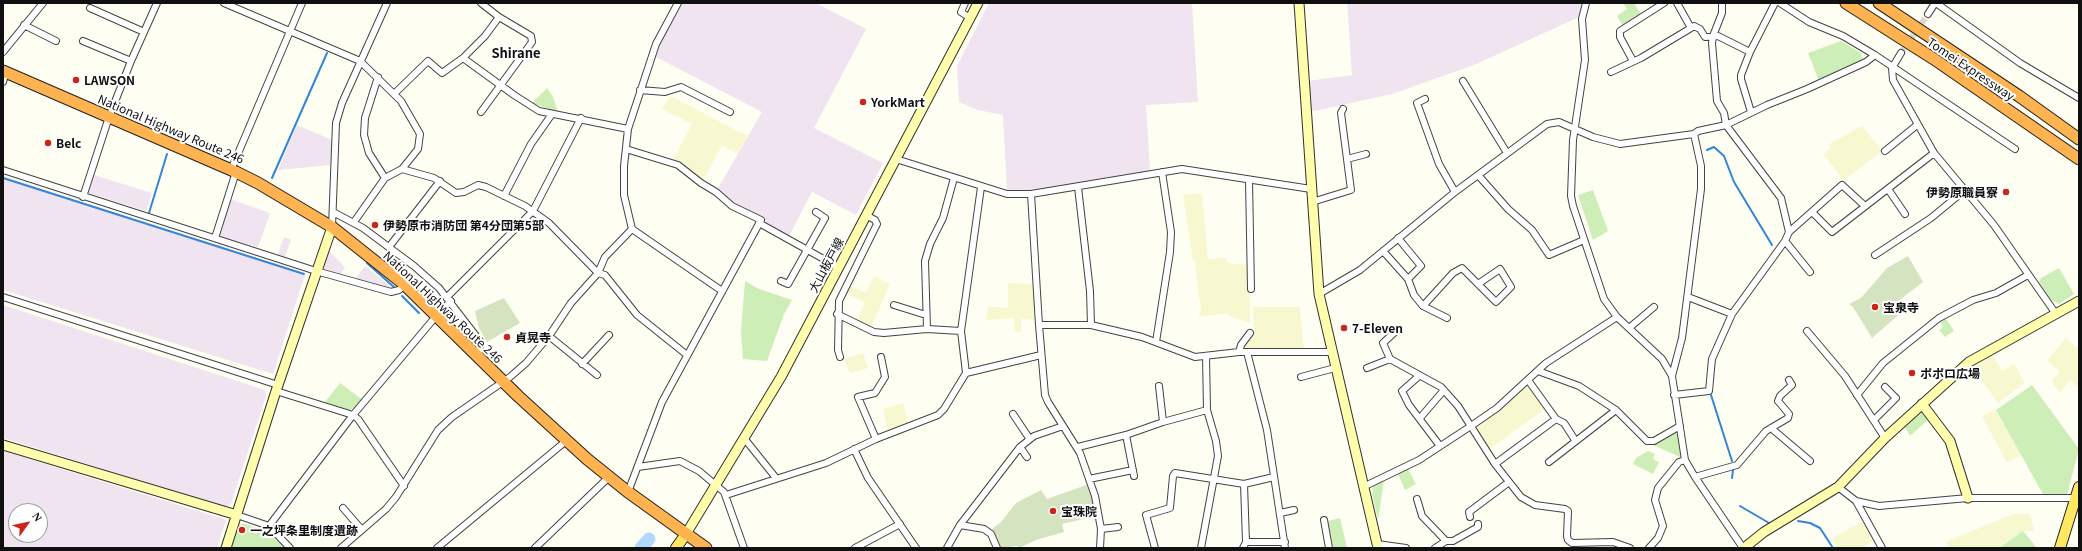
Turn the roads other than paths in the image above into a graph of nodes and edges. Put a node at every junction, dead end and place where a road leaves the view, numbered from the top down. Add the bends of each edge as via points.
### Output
1 (43, 3) edge
2 (157, 3) edge
3 (302, 3) edge
4 (387, 3) edge
5 (481, 3) edge
6 (678, 3) edge
7 (966, 3) edge
8 (978, 3) edge
9 (1299, 3) edge
10 (1586, 3) edge
11 (1664, 3) edge
12 (1677, 3) edge
13 (1722, 3) edge
14 (1775, 3) edge
15 (1780, 3) edge
16 (1846, 3) edge
17 (1879, 3) edge
18 (1936, 3) edge
19 (227, 4) edge
20 (90, 8) dead end
21 (1928, 14) tunnel mouth
22 (499, 17) junction
23 (970, 18) junction
24 (24, 25) junction
25 (1691, 28) junction
26 (144, 32) junction
27 (290, 32) junction
28 (1713, 36) junction
29 (56, 41) dead end
30 (83, 41) dead end
31 (3, 52) edge
32 (1750, 52) junction
33 (1901, 53) tunnel mouth
34 (1875, 55) junction
35 (463, 58) junction
36 (131, 61) junction
37 (360, 61) junction
38 (1633, 61) junction
39 (1892, 68) junction
40 (1611, 72) dead end
41 (4, 75) edge
42 (378, 77) junction
43 (1463, 85) dead end
44 (501, 86) junction
45 (640, 90) junction
46 (394, 94) junction
47 (2079, 98) edge
48 (1425, 99) dead end
49 (1343, 109) dead end
50 (481, 112) dead end
51 (730, 112) dead end
52 (1751, 112) junction
53 (552, 114) junction
54 (109, 117) junction
55 (581, 118) junction
56 (1726, 125) junction
57 (1917, 125) junction
58 (1573, 128) junction
59 (628, 130) junction
60 (1694, 134) junction
61 (2079, 139) edge
62 (626, 148) junction
63 (2015, 149) dead end
64 (1885, 151) dead end
65 (1507, 153) junction
66 (1934, 153) junction
67 (1366, 154) dead end
68 (896, 159) junction
69 (1347, 159) junction
70 (2079, 159) edge
71 (402, 169) junction
72 (3, 170) edge
73 (234, 171) junction
74 (1162, 172) junction
75 (1478, 175) junction
76 (385, 178) junction
77 (954, 178) junction
78 (1249, 180) junction
79 (440, 182) junction
80 (981, 187) junction
81 (1078, 187) junction
82 (1311, 189) junction
83 (1888, 189) junction
84 (1964, 190) junction
85 (1455, 192) junction
86 (1031, 194) junction
87 (504, 196) junction
88 (83, 197) junction
89 (1312, 202) junction
90 (1865, 206) junction
91 (533, 211) junction
92 (333, 212) junction
93 (816, 212) dead end
94 (1812, 212) junction
95 (1905, 214) dead end
96 (866, 215) junction
97 (825, 218) junction
98 (832, 221) dead end
99 (354, 222) junction
100 (759, 223) junction
101 (1912, 223) dead end
102 (332, 227) junction
103 (632, 229) junction
104 (1916, 229) junction
105 (1789, 232) junction
106 (215, 238) junction
107 (1398, 238) junction
108 (1584, 240) junction
109 (1785, 241) junction
110 (389, 247) junction
111 (808, 250) junction
112 (1383, 251) junction
113 (1875, 255) dead end
114 (838, 267) junction
115 (316, 272) junction
116 (1810, 272) dead end
117 (598, 273) junction
118 (2028, 275) junction
119 (1408, 279) junction
120 (781, 281) dead end
121 (1478, 284) junction
122 (405, 285) junction
123 (1251, 289) dead end
124 (722, 291) junction
125 (1319, 294) junction
126 (3, 297) edge
127 (1688, 297) junction
128 (449, 299) junction
129 (2079, 301) edge
130 (894, 305) dead end
131 (1423, 306) junction
132 (1654, 307) dead end
133 (442, 310) dead end
134 (837, 314) junction
135 (1732, 314) junction
136 (2056, 314) junction
137 (926, 315) junction
138 (1617, 317) junction
139 (1447, 318) dead end
140 (432, 321) dead end
141 (1040, 325) junction
142 (1091, 325) junction
143 (1629, 328) junction
144 (927, 329) junction
145 (961, 331) junction
146 (1396, 331) dead end
147 (1807, 331) dead end
148 (1250, 333) dead end
149 (609, 335) dead end
150 (549, 336) junction
151 (1156, 342) junction
152 (1238, 352) junction
153 (1247, 352) junction
154 (1331, 352) junction
155 (687, 355) junction
156 (1041, 355) junction
157 (477, 356) junction
158 (1206, 356) junction
159 (840, 357) dead end
160 (881, 357) dead end
161 (1390, 359) junction
162 (582, 364) junction
163 (1335, 368) junction
164 (1367, 368) dead end
165 (1538, 371) junction
166 (966, 373) junction
167 (596, 375) dead end
168 (1419, 376) junction
169 (1672, 376) junction
170 (1301, 377) dead end
171 (1528, 380) junction
172 (503, 381) junction
173 (1159, 386) dead end
174 (1885, 387) dead end
175 (277, 388) junction
176 (1444, 390) junction
177 (1797, 390) dead end
178 (1674, 395) junction
179 (1857, 395) junction
180 (1922, 404) junction
181 (1207, 410) junction
182 (1616, 410) junction
183 (1013, 414) dead end
184 (353, 415) junction
185 (1420, 418) junction
186 (1556, 419) junction
187 (1874, 420) junction
188 (1163, 422) junction
189 (1063, 426) junction
190 (1471, 426) junction
191 (1680, 426) junction
192 (1771, 428) junction
193 (1126, 435) junction
194 (744, 438) junction
195 (1029, 438) junction
196 (1885, 438) junction
197 (876, 439) junction
198 (1576, 440) junction
199 (566, 441) junction
200 (3, 445) edge
201 (1440, 446) junction
202 (1020, 447) junction
203 (1078, 447) junction
204 (854, 449) junction
205 (1027, 456) dead end
206 (1685, 460) junction
207 (1810, 461) dead end
208 (1549, 462) dead end
209 (1495, 464) junction
210 (638, 467) junction
211 (609, 477) junction
212 (1274, 477) junction
213 (1694, 477) junction
214 (776, 478) junction
215 (1090, 479) junction
216 (1215, 479) junction
217 (1509, 482) junction
218 (715, 484) junction
219 (1244, 484) junction
220 (404, 486) junction
221 (1838, 486) junction
222 (2079, 486) edge
223 (1363, 487) junction
224 (628, 492) junction
225 (726, 495) junction
226 (1968, 498) junction
227 (2076, 498) junction
228 (1417, 499) dead end
229 (1856, 501) junction
230 (343, 508) dead end
231 (1294, 510) dead end
232 (1280, 512) junction
233 (236, 515) junction
234 (1470, 517) dead end
235 (1324, 520) dead end
236 (900, 524) junction
237 (1478, 524) dead end
238 (960, 525) junction
239 (268, 526) junction
240 (1118, 527) dead end
241 (1101, 529) junction
242 (362, 530) junction
243 (686, 534) junction
244 (1446, 541) junction
245 (1245, 545) edge
246 (1285, 545) edge
247 (1377, 546) edge
248 (226, 548) edge
249 (290, 548) edge
250 (341, 548) edge
251 (438, 548) edge
252 (535, 548) edge
253 (676, 548) edge
254 (706, 548) edge
255 (744, 548) edge
256 (855, 548) edge
257 (916, 548) edge
258 (947, 548) edge
259 (997, 548) edge
260 (1100, 548) edge
261 (1155, 548) edge
262 (1201, 548) edge
263 (1329, 548) edge
264 (1406, 548) edge
265 (1435, 548) edge
266 (1630, 548) edge
267 (1648, 548) edge
268 (1744, 548) edge
269 (1882, 548) edge
270 (2060, 548) edge

1 - 24 street
2 - 26 street
3 - 27 street
4 - 37 street
5 - 22 street
6 - 45 street via 656,44
7 - 23 street via 961,12
8 - 23 street, 大山板戸線
9 - 82 street
10 - 58 street via 1582,19 1586,60
11 - 38 street via 1620,31 1620,37
12 - 25 street
13 - 28 street via 1722,13
14 - 32 street via 1769,10
15 - 34 street via 1810,22 1842,36
16 - 70 highway, Tomei Expressway via 1934,59
17 - 61 highway, Tomei Expressway
18 - 21 street
18 - 47 street via 2020,63
19 - 27 street
20 - 26 street
22 - 35 street via 485,36
22 - 44 street via 531,36 532,42
23 - 68 street, 大山板戸線
24 - 29 street
24 - 31 street
25 - 28 street via 1694,26 1700,29 1705,37
25 - 38 street
26 - 36 street
27 - 37 street
27 - 73 street
28 - 32 street
28 - 56 street via 1716,94
30 - 36 street
32 - 52 street via 1741,79
33 - 39 street
34 - 39 street
34 - 52 street via 1866,62 1814,86
35 - 44 street
35 - 46 street via 442,73 428,61
36 - 54 street
37 - 42 street
37 - 92 street via 336,123
38 - 40 street
39 - 57 street via 1893,80
39 - 63 street
41 - 54 highway, National Highway Route 246
42 - 46 street
42 - 76 street via 365,118 364,135 369,153
43 - 65 street
44 - 50 street
44 - 53 street via 539,111
45 - 51 street via 666,92 681,87
45 - 59 street
46 - 71 street via 401,101 420,134 418,150
48 - 85 street via 1417,103 1439,164
49 - 69 street via 1341,113
52 - 56 street
53 - 55 street
53 - 87 street via 531,144
54 - 73 highway, National Highway Route 246
54 - 88 street
55 - 59 street
55 - 91 street
56 - 60 street
56 - 105 street via 1781,198
57 - 64 street
57 - 66 street
58 - 60 street via 1602,140 1620,144
58 - 65 street via 1559,122 1547,124
58 - 108 street via 1571,196
59 - 62 street
60 - 127 street via 1701,179
62 - 100 street via 678,165 732,206 761,220
62 - 103 street via 624,195
65 - 75 street
66 - 83 street
66 - 84 street
67 - 69 street
68 - 77 street
68 - 96 street, 大山板戸線
69 - 89 street via 1351,190
71 - 76 street
71 - 79 street
72 - 88 street
73 - 102 highway, National Highway Route 246 via 265,186
73 - 106 street
74 - 78 street via 1182,169
74 - 81 street
74 - 151 street via 1170,252
75 - 85 street
75 - 108 street via 1508,209 1532,230 1549,255
76 - 99 street
77 - 80 street
77 - 137 street via 943,218 925,261
78 - 82 street
78 - 123 street
79 - 87 street via 456,193 478,185
79 - 110 street
80 - 86 street via 1007,194
80 - 145 street
81 - 86 street
81 - 142 street via 1090,291
82 - 89 street
83 - 90 street
83 - 95 street
84 - 104 street
84 - 118 street via 1994,225
85 - 107 street
86 - 141 street
87 - 91 street
88 - 106 street
89 - 125 street
90 - 94 street via 1832,232
90 - 94 street via 1840,183
91 - 117 street via 549,223
91 - 128 street
92 - 99 street
92 - 102 street
93 - 97 street
94 - 105 street
96 - 114 street, 大山板戸線
96 - 134 street via 877,224 842,292
97 - 98 street
97 - 111 street
99 - 110 street
100 - 111 street
100 - 124 street
101 - 104 street
102 - 115 street
102 - 122 highway, National Highway Route 246
103 - 117 street via 605,257
103 - 124 street
104 - 113 street
105 - 109 street
106 - 115 street
107 - 112 street
107 - 119 street via 1421,266
108 - 138 street via 1604,298
109 - 116 street
109 - 135 street
110 - 128 street via 414,266
111 - 114 street
111 - 120 street via 790,285
112 - 119 street
112 - 125 street via 1348,279
114 - 194 street, 大山板戸線 via 780,377
115 - 122 street via 391,292
115 - 175 street
117 - 150 street via 570,303
117 - 155 street via 605,275 637,315
118 - 136 street
118 - 179 street via 1996,293 1973,300 1939,318 1883,363
119 - 131 street via 1414,295
121 - 121 street via 1496,302 1511,287 1500,269
121 - 131 street via 1462,268 1453,273
122 - 157 highway, National Highway Route 246
124 - 155 street
125 - 154 street
126 - 175 street
127 - 135 street
127 - 169 street via 1682,338
128 - 133 street
128 - 157 street via 480,341
129 - 136 street
130 - 137 street
131 - 139 street
132 - 143 street
134 - 144 street via 874,332
134 - 159 street
135 - 178 street via 1712,359 1709,391
136 - 180 street via 1988,349 1969,362
137 - 144 street
138 - 143 street
138 - 165 street via 1546,363
140 - 184 street
141 - 142 street
141 - 156 street
142 - 151 street
143 - 169 street via 1662,359
144 - 145 street
145 - 166 street
146 - 161 street via 1383,343
147 - 179 street via 1845,376
148 - 152 street
149 - 162 street
150 - 162 street
150 - 172 street via 526,363
151 - 158 street via 1195,357
152 - 153 street
152 - 158 street
153 - 154 street
153 - 212 street via 1267,430
154 - 163 street
155 - 210 street via 662,402
156 - 166 street
156 - 189 street via 1045,395
157 - 172 highway, National Highway Route 246
158 - 181 street
160 - 197 street via 885,377 875,393 856,394
161 - 164 street
161 - 168 street
162 - 167 street
163 - 170 street
163 - 223 street
165 - 171 street
165 - 182 street via 1579,386
166 - 197 street via 938,415
168 - 176 street via 1433,381
168 - 185 street via 1402,391
169 - 178 street
171 - 186 street
171 - 190 street via 1497,408
172 - 199 highway, National Highway Route 246
172 - 220 street via 438,430
173 - 188 street
174 - 187 street via 1896,398
175 - 184 street
175 - 233 street
176 - 185 street
176 - 190 street
177 - 192 street via 1791,382 1780,396 1778,401 1789,414 1788,418
178 - 191 street
179 - 187 street
180 - 196 street
180 - 226 street via 1950,441
181 - 188 street
181 - 216 street via 1217,448
182 - 191 street via 1647,441 1654,441
182 - 198 street
183 - 195 street
184 - 220 street
184 - 239 street
185 - 201 street
186 - 198 street via 1564,423
186 - 209 street
187 - 196 street
188 - 193 street
189 - 195 street
189 - 203 street
190 - 201 street
190 - 209 street
191 - 206 street
192 - 207 street via 1802,451
192 - 213 street via 1737,465
193 - 203 street
193 - 215 street via 1133,473
194 - 214 street
194 - 218 street, 大山板戸線
195 - 202 street
196 - 221 street
197 - 204 street
198 - 208 street
199 - 211 highway, National Highway Route 246
199 - 251 street
200 - 233 street
201 - 223 street
202 - 205 street
202 - 238 street
203 - 215 street
204 - 214 street via 826,463
204 - 236 street via 868,478
206 - 213 street
206 - 267 street via 1679,462 1658,488 1656,503 1663,526 1658,538
209 - 217 street
210 - 218 street via 680,461 694,467
210 - 224 street
211 - 224 highway, National Highway Route 246
211 - 252 street
212 - 219 street
212 - 232 street
213 - 268 street
214 - 225 street
215 - 241 street
216 - 219 street
216 - 261 street via 1175,473 1170,508 1146,515
216 - 262 street
217 - 234 street via 1469,512
217 - 266 street via 1529,503 1568,511 1567,536 1572,543 1605,541
218 - 225 street
218 - 243 street, 大山板戸線
219 - 245 street
220 - 242 street via 386,509
221 - 229 street
221 - 268 street via 1764,532
222 - 227 main road
223 - 247 street
224 - 243 highway, National Highway Route 246
225 - 255 street
226 - 227 street
226 - 229 street via 1879,506
227 - 270 main road
228 - 244 street via 1422,516
229 - 269 street
230 - 242 street
231 - 232 street
232 - 246 street
233 - 239 street
233 - 248 street
235 - 263 street
236 - 256 street
236 - 257 street
237 - 244 street via 1478,527 1453,541
238 - 258 street
238 - 259 street via 984,529 991,534
239 - 249 street
240 - 241 street
241 - 260 street
242 - 250 street
243 - 253 main road
243 - 254 highway, National Highway Route 246
244 - 265 street
245 - 246 street
247 - 264 street

